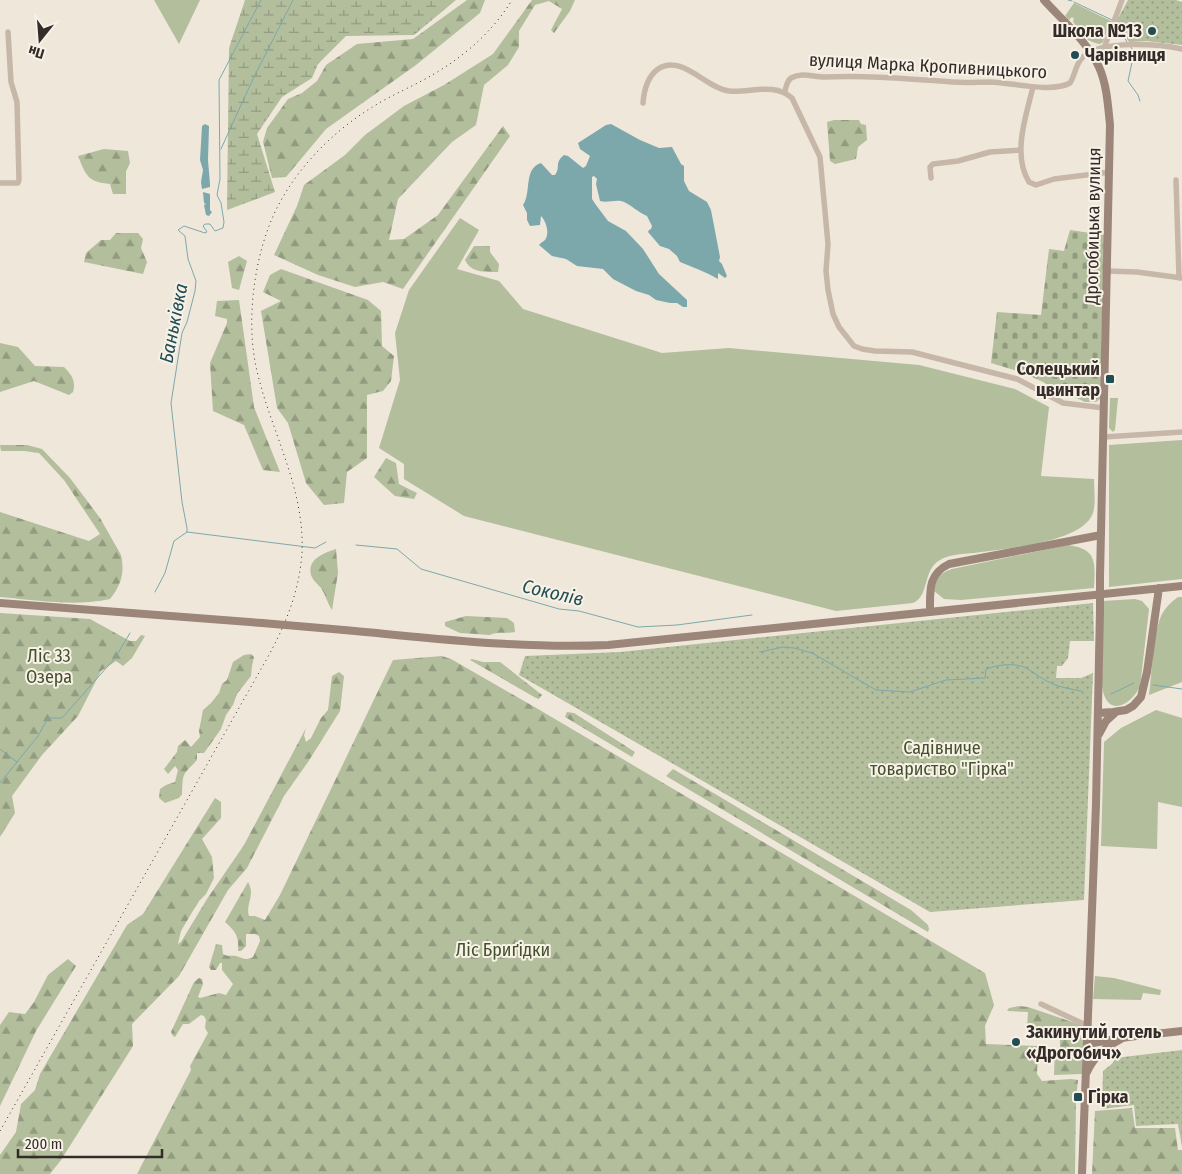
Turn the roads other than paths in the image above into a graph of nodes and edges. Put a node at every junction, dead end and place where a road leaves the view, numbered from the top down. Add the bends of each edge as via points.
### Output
1 (1044, 0) edge
2 (1122, 0) edge
3 (8, 32) dead end
4 (1104, 48) junction
5 (1182, 49) edge
6 (1090, 52) junction
7 (1033, 88) junction
8 (785, 91) junction
9 (643, 103) dead end
10 (1021, 150) junction
11 (1110, 172) junction
12 (931, 178) dead end
13 (1176, 180) dead end
14 (0, 183) edge
15 (1107, 271) junction
16 (1181, 278) edge
17 (1104, 408) junction
18 (1182, 432) edge
19 (1104, 437) junction
20 (1101, 535) junction
21 (1182, 586) edge
22 (1158, 588) junction
23 (0, 603) edge
24 (930, 611) junction
25 (1116, 712) junction
26 (1098, 713) junction
27 (1097, 740) junction
28 (1041, 1004) dead end
29 (1088, 1026) junction
30 (1182, 1031) edge
31 (1128, 1037) junction
32 (1087, 1044) junction
33 (1085, 1076) junction
34 (1082, 1174) edge

1 - 6 street, Дрогобицька вулиця
2 - 4 street
3 - 14 street via 11,82 17,102 19,180 14,184
4 - 5 street via 1129,45
4 - 6 street
6 - 7 street, вулиця Марка Кропивницького via 1076,66 1070,83
6 - 11 street, Дрогобицька вулиця via 1099,67 1106,95
7 - 8 street, вулиця Марка Кропивницького via 1007,83 807,74 788,80
7 - 10 street
8 - 9 street via 760,88 729,91 692,71 668,65 655,71 650,78 644,88
8 - 17 street via 792,98 820,157 828,244 828,290 839,327 854,346 875,351 912,352 1017,379 1063,403
10 - 11 street via 1026,178 1036,185 1054,179
10 - 12 street via 990,152 933,164 930,167
11 - 15 street, Дрогобицька вулиця
13 - 16 street
15 - 16 street
15 - 17 street, Дрогобицька вулиця
17 - 19 street, Дрогобицька вулиця
18 - 19 street
19 - 20 street, Дрогобицька вулиця
20 - 24 street via 949,564 940,568 933,577
20 - 26 street, Дрогобицька вулиця, bridge
21 - 22 street
22 - 24 street
22 - 25 street via 1141,697 1133,706
23 - 24 street, bridge via 522,645 584,646 748,632
25 - 26 street
25 - 27 street via 1106,721
26 - 27 street, Дрогобицька вулиця
27 - 29 street, Дрогобицька вулиця
28 - 29 street
29 - 32 street, Дрогобицька вулиця
30 - 31 street
31 - 32 street
31 - 33 street via 1099,1054
32 - 33 street, Дрогобицька вулиця
33 - 34 street, Дрогобицька вулиця

